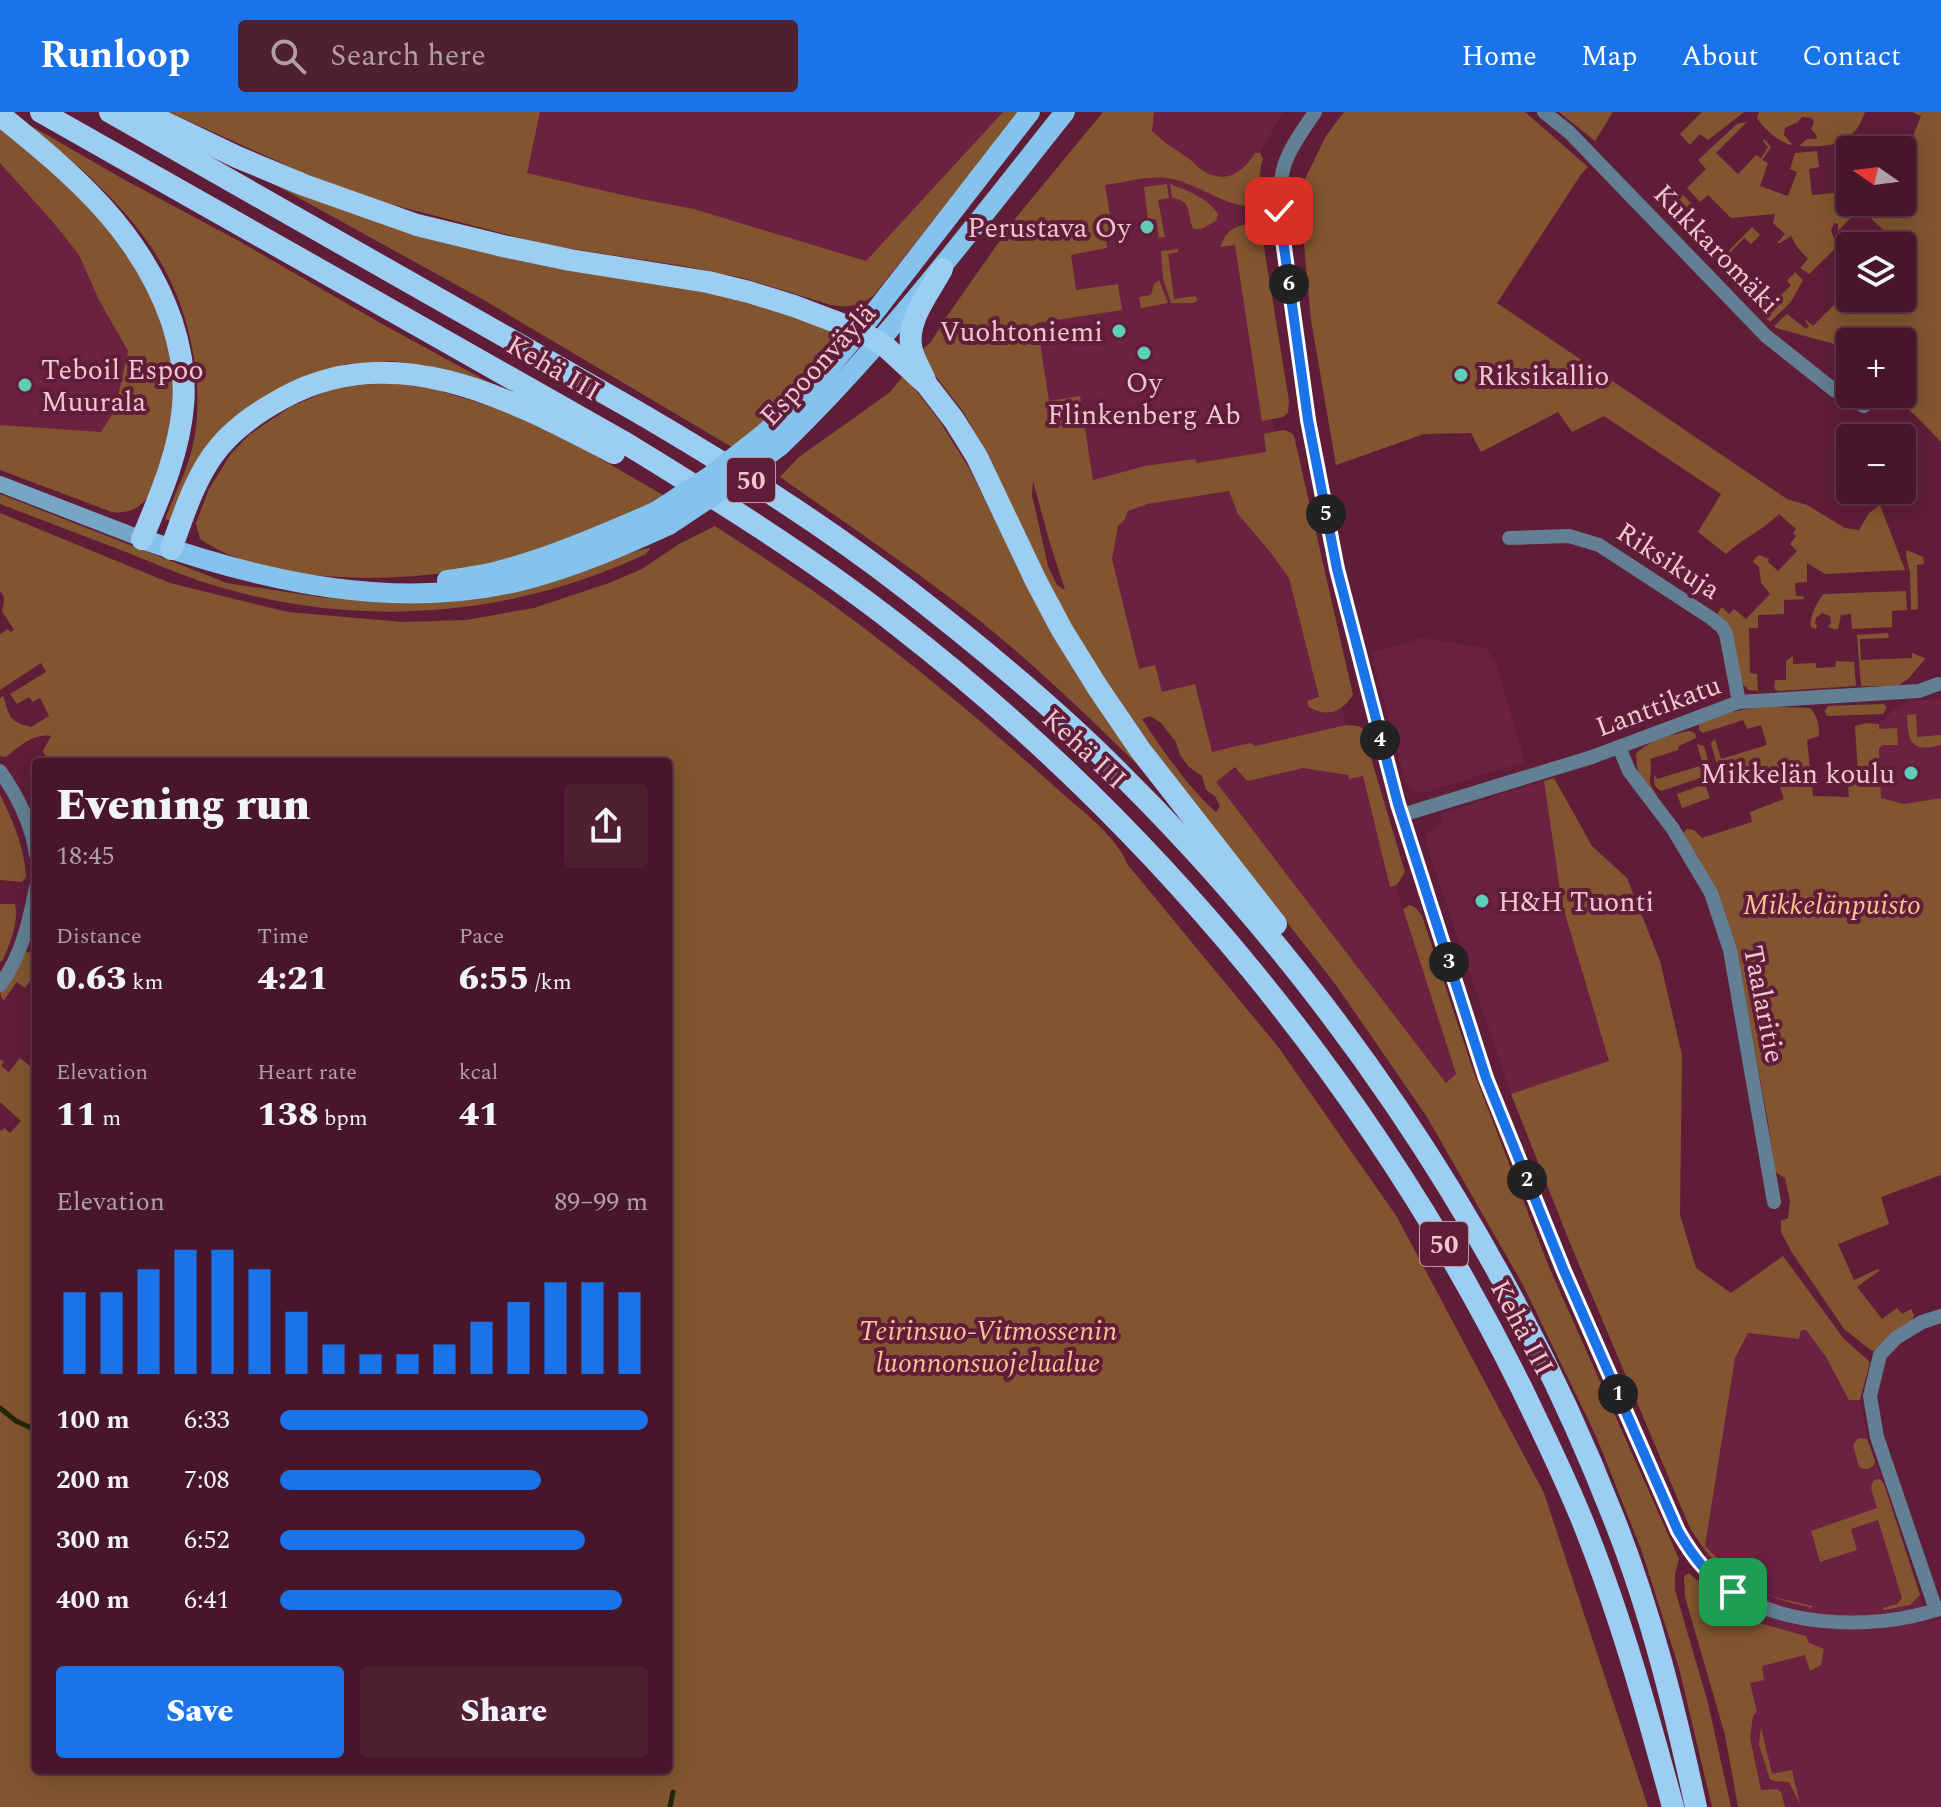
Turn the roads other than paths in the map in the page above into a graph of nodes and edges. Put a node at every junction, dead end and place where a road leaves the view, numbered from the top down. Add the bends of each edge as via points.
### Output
1 (41, 112) edge
2 (110, 112) edge
3 (143, 112) edge
4 (1030, 112) edge
5 (1065, 112) edge
6 (1315, 112) edge
7 (1544, 112) edge
8 (0, 115) edge
9 (942, 269) junction
10 (869, 337) junction
11 (927, 385) junction
12 (1836, 391) edge
13 (0, 484) edge
14 (703, 490) junction
15 (1509, 538) dead end
16 (142, 539) junction
17 (171, 549) junction
18 (1938, 684) dead end
19 (1739, 702) junction
20 (1619, 747) junction
21 (0, 771) edge
22 (1402, 815) junction
23 (32, 840) edge
24 (30, 941) edge
25 (1298, 973) junction
26 (0, 985) edge
27 (1774, 1202) dead end
28 (1941, 1316) edge
29 (1938, 1609) edge
30 (1673, 1807) edge
31 (1696, 1807) edge

1 - 14 highway, Kehä III / 50
2 - 25 highway, Kehä III / 50 via 663,427 855,551 1004,668 1095,749 1171,826
3 - 10 highway via 304,185 417,225 557,257 708,282 794,306
4 - 10 main road, Espoonväylä
5 - 9 main road, Espoonväylä
6 - 22 street via 1287,155 1279,211 1308,420 1337,569
7 - 12 street, Kukkaromäki via 1766,336
8 - 16 highway via 110,214 147,265 169,315 184,369 184,403 171,466
9 - 10 main road, Espoonväylä
9 - 11 highway via 911,330 912,349
10 - 11 highway
10 - 17 main road, Espoonväylä, bridge via 811,416 773,439 723,489 601,556 515,582 433,594 292,582
11 - 25 highway via 977,457 1036,581 1098,688 1274,920
13 - 16 main road
14 - 17 highway via 462,384 409,373 349,374 298,389 225,439 195,484
14 - 30 highway, Kehä III / 50 via 837,580 991,701 1140,842 1305,1036 1439,1236 1545,1437 1615,1606
15 - 19 street, Riksikuja via 1569,536 1599,545 1711,618 1726,634
16 - 17 main road, Espoonväylä
18 - 19 street, Lanttikatu via 1919,691
19 - 20 street, Lanttikatu
20 - 22 street, Lanttikatu
20 - 27 street, Taalaritie via 1629,771 1673,829 1711,893 1730,950
21 - 23 street
22 - 29 street via 1486,1078 1564,1271 1693,1556 1733,1592 1796,1617 1863,1623
24 - 26 street
25 - 31 highway, Kehä III / 50 via 1402,1115 1526,1323 1615,1521 1655,1638
28 - 29 street via 1896,1338 1880,1355 1870,1396 1877,1437

